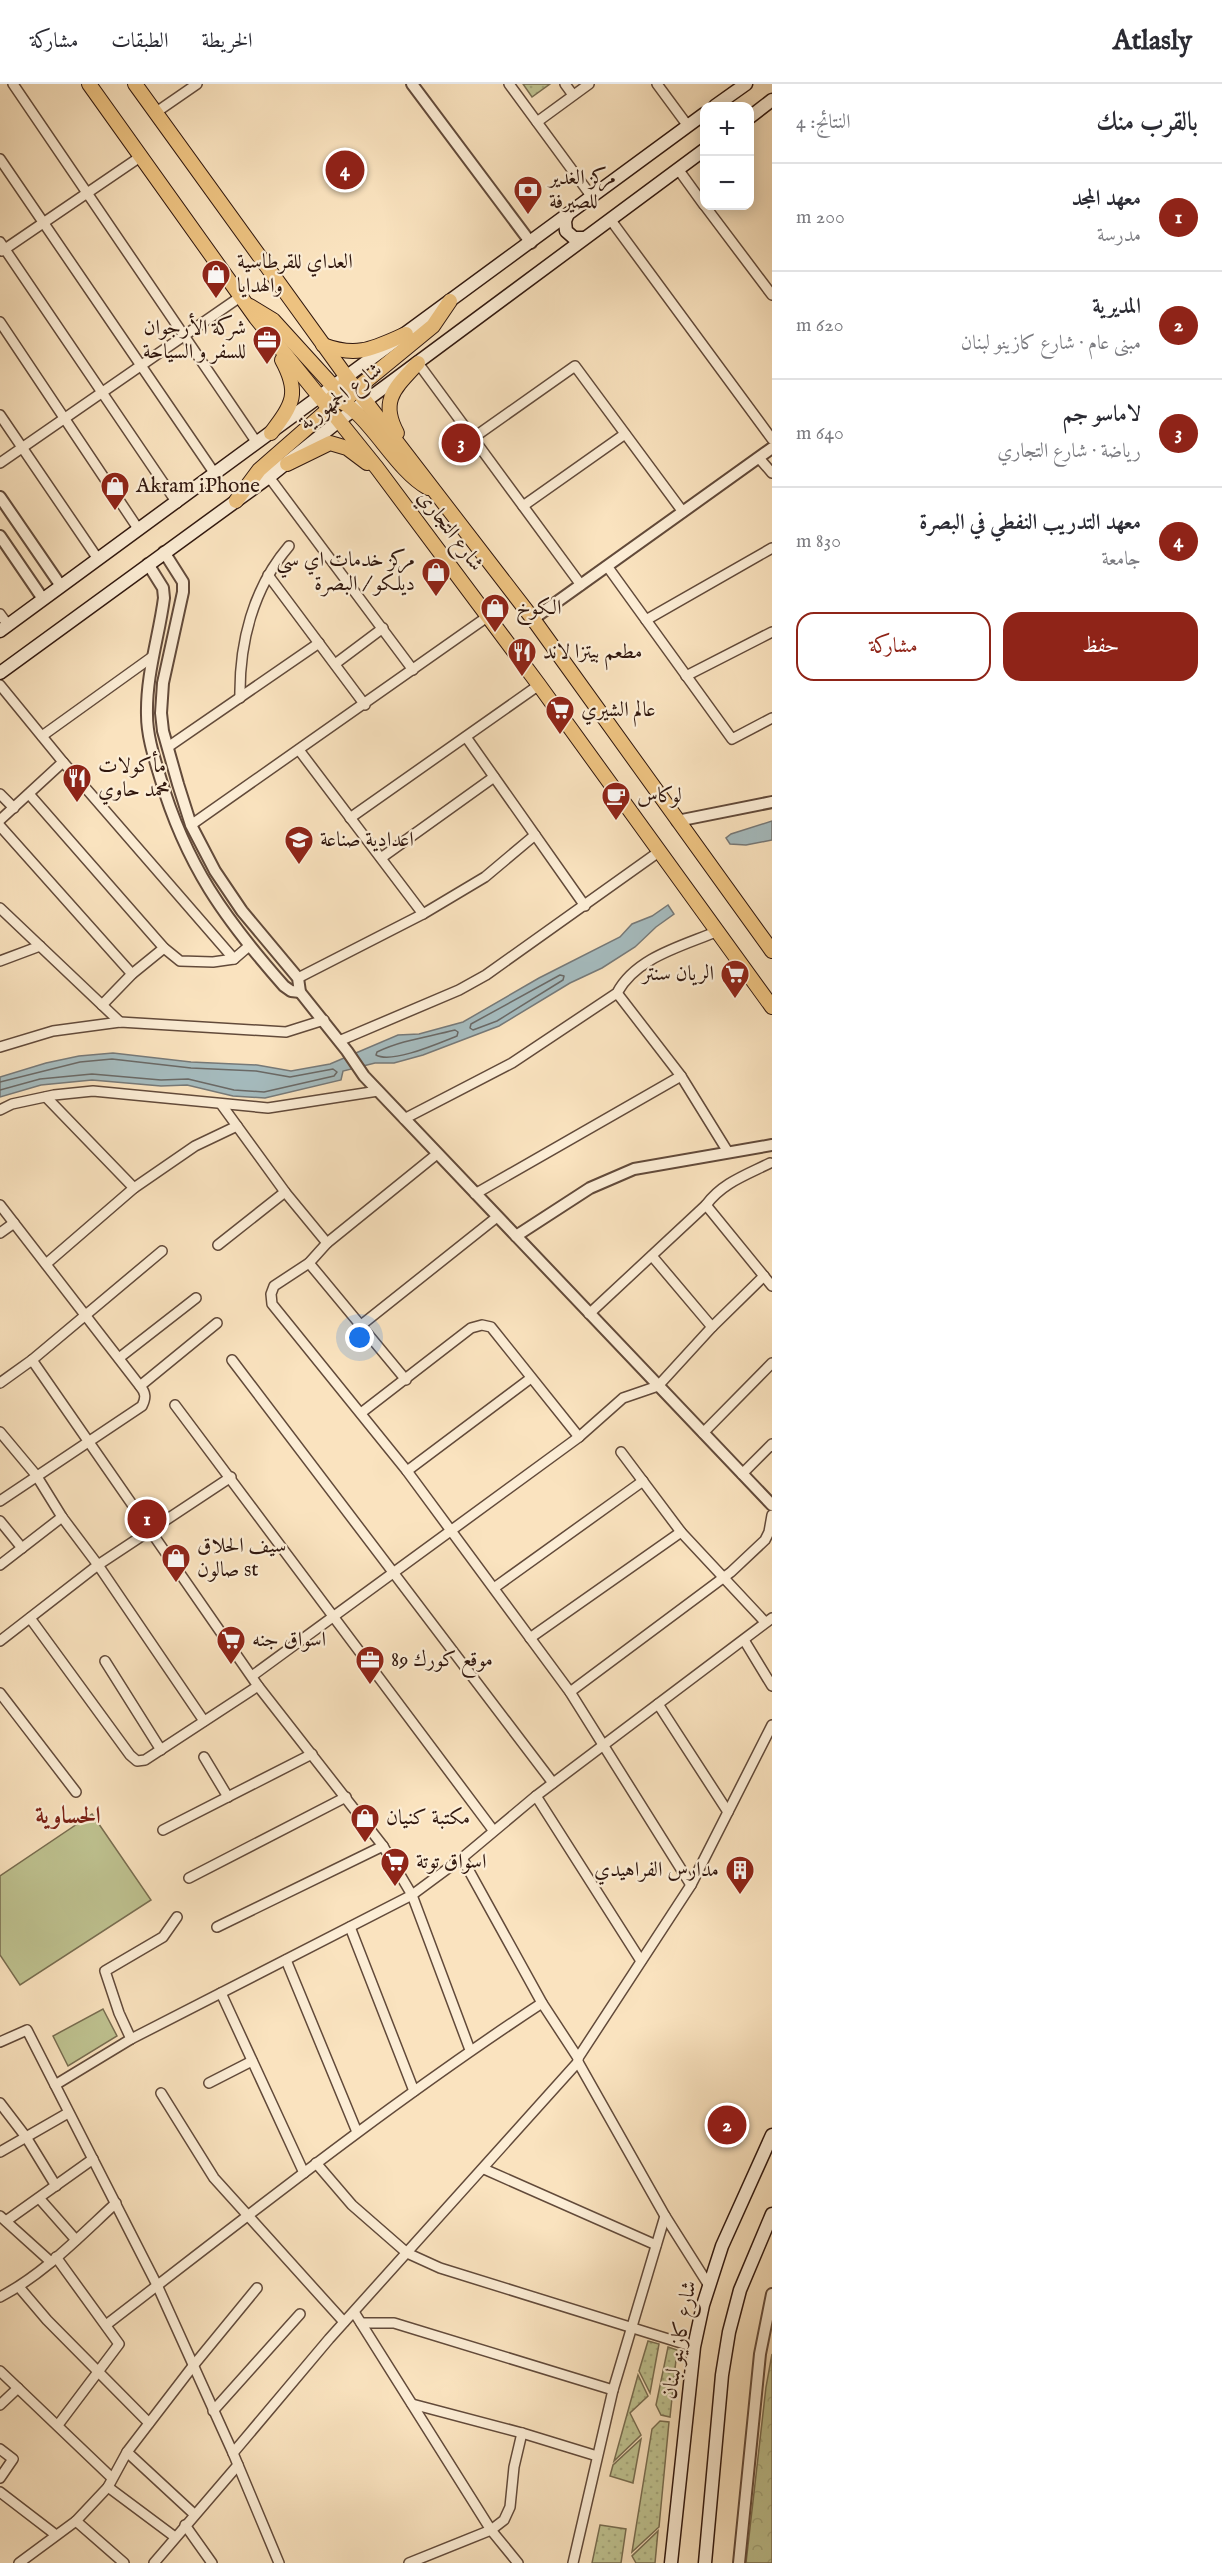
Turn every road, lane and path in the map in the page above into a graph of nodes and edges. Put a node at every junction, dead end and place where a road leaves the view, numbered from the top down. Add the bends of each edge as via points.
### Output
1 (13, 84) edge
2 (89, 84) edge
3 (135, 84) edge
4 (197, 84) edge
5 (412, 84) edge
6 (509, 84) edge
7 (565, 84) edge
8 (589, 84) edge
9 (657, 84) edge
10 (746, 84) edge
11 (573, 95) junction
12 (772, 100) edge
13 (721, 102) edge
14 (155, 113) junction
15 (754, 114) edge
16 (700, 118) edge
17 (537, 122) junction
18 (688, 126) junction
19 (700, 154) edge
20 (140, 157) junction
21 (0, 159) edge
22 (678, 169) junction
23 (88, 194) junction
24 (592, 196) junction
25 (700, 198) edge
26 (709, 210) edge
27 (567, 216) junction
28 (610, 219) junction
29 (44, 223) junction
30 (584, 238) junction
31 (531, 243) junction
32 (2, 248) edge
33 (772, 295) edge
34 (243, 300) junction
35 (450, 301) junction
36 (0, 322) edge
37 (263, 327) junction
38 (406, 334) junction
39 (185, 337) junction
40 (323, 345) junction
41 (418, 363) junction
42 (141, 366) junction
43 (346, 376) junction
44 (102, 393) junction
45 (318, 396) junction
46 (343, 401) junction
47 (366, 401) junction
48 (0, 415) edge
49 (65, 419) junction
50 (271, 433) junction
51 (626, 434) junction
52 (473, 438) junction
53 (772, 439) edge
54 (257, 443) junction
55 (23, 448) junction
56 (772, 448) edge
57 (759, 458) junction
58 (0, 463) edge
59 (286, 464) junction
60 (414, 464) junction
61 (380, 472) junction
62 (772, 473) edge
63 (215, 474) junction
64 (269, 477) junction
65 (439, 495) junction
66 (0, 496) edge
67 (236, 501) junction
68 (177, 503) junction
69 (523, 506) junction
70 (683, 512) junction
71 (140, 530) junction
72 (0, 536) edge
73 (289, 546) dead end
74 (772, 548) edge
75 (164, 552) junction
76 (98, 559) junction
77 (148, 564) junction
78 (607, 566) junction
79 (268, 575) junction
80 (581, 585) junction
81 (62, 586) junction
82 (43, 599) junction
83 (0, 614) edge
84 (487, 617) junction
85 (533, 619) junction
86 (646, 620) junction
87 (158, 624) junction
88 (175, 626) junction
89 (4, 628) edge
90 (383, 628) junction
91 (772, 632) edge
92 (319, 643) junction
93 (152, 657) junction
94 (335, 664) junction
95 (413, 670) junction
96 (0, 673) edge
97 (686, 676) junction
98 (0, 685) edge
99 (540, 686) junction
100 (240, 698) junction
101 (365, 705) junction
102 (772, 718) edge
103 (42, 736) junction
104 (466, 737) junction
105 (168, 747) junction
106 (299, 750) junction
107 (63, 762) junction
108 (494, 777) junction
109 (0, 794) edge
110 (29, 794) junction
111 (772, 802) edge
112 (14, 808) junction
113 (350, 818) junction
114 (0, 820) edge
115 (677, 820) junction
116 (191, 825) junction
117 (0, 826) edge
118 (535, 835) junction
119 (660, 851) junction
120 (381, 858) junction
121 (585, 906) junction
122 (0, 908) edge
123 (423, 914) junction
124 (718, 931) junction
125 (769, 943) edge
126 (40, 946) junction
127 (249, 946) junction
128 (164, 948) junction
129 (234, 959) junction
130 (0, 962) edge
131 (132, 974) junction
132 (298, 978) junction
133 (284, 986) junction
134 (300, 992) junction
135 (617, 993) junction
136 (102, 1005) junction
137 (772, 1007) edge
138 (324, 1020) junction
139 (120, 1022) junction
140 (339, 1041) junction
141 (0, 1047) edge
142 (681, 1076) junction
143 (378, 1091) junction
144 (46, 1097) junction
145 (221, 1104) junction
146 (0, 1110) edge
147 (404, 1119) junction
148 (237, 1126) junction
149 (772, 1145) edge
150 (759, 1146) junction
151 (728, 1152) junction
152 (437, 1154) junction
153 (771, 1164) edge
154 (134, 1188) junction
155 (285, 1192) junction
156 (476, 1194) junction
157 (0, 1205) edge
158 (706, 1206) junction
159 (497, 1217) junction
160 (14, 1223) junction
161 (0, 1233) edge
162 (516, 1236) junction
163 (327, 1243) junction
164 (218, 1245) dead end
165 (162, 1251) dead end
166 (652, 1256) junction
167 (309, 1263) junction
168 (46, 1264) junction
169 (764, 1276) junction
170 (772, 1286) edge
171 (195, 1298) dead end
172 (590, 1314) junction
173 (85, 1316) junction
174 (217, 1323) dead end
175 (360, 1326) junction
176 (712, 1327) junction
177 (119, 1358) junction
178 (32, 1360) junction
179 (232, 1360) dead end
180 (772, 1363) edge
181 (531, 1378) junction
182 (406, 1380) junction
183 (0, 1383) edge
184 (140, 1386) junction
185 (658, 1386) junction
186 (175, 1405) dead end
187 (361, 1413) junction
188 (0, 1432) edge
189 (703, 1433) junction
190 (579, 1437) junction
191 (88, 1440) junction
192 (772, 1444) edge
193 (621, 1452) dead end
194 (407, 1471) junction
195 (742, 1474) junction
196 (36, 1475) junction
197 (231, 1477) junction
198 (643, 1481) junction
199 (0, 1501) edge
200 (772, 1505) edge
201 (772, 1515) edge
202 (62, 1517) junction
203 (0, 1521) edge
204 (449, 1530) junction
205 (150, 1532) junction
206 (681, 1532) junction
207 (22, 1548) junction
208 (0, 1565) edge
209 (98, 1565) junction
210 (393, 1571) junction
211 (723, 1578) junction
212 (494, 1588) junction
213 (333, 1615) junction
214 (30, 1618) junction
215 (769, 1620) edge
216 (530, 1638) junction
217 (744, 1640) junction
218 (0, 1641) edge
219 (105, 1661) dead end
220 (252, 1676) junction
221 (258, 1686) junction
222 (772, 1686) edge
223 (570, 1692) junction
224 (0, 1693) edge
225 (658, 1704) junction
226 (204, 1721) junction
227 (772, 1725) edge
228 (605, 1745) junction
229 (161, 1750) junction
230 (312, 1754) junction
231 (204, 1757) dead end
232 (553, 1783) junction
233 (76, 1792) dead end
234 (536, 1796) junction
235 (228, 1797) junction
236 (346, 1797) junction
237 (728, 1812) junction
238 (163, 1830) dead end
239 (493, 1830) junction
240 (383, 1846) junction
241 (462, 1858) junction
242 (189, 1878) dead end
243 (691, 1885) junction
244 (412, 1895) junction
245 (177, 1917) dead end
246 (217, 1927) dead end
247 (350, 1927) junction
248 (286, 1960) junction
249 (641, 1961) junction
250 (221, 1993) junction
251 (542, 2002) junction
252 (131, 2039) junction
253 (0, 2042) edge
254 (470, 2050) junction
255 (578, 2060) junction
256 (252, 2061) junction
257 (209, 2083) dead end
258 (55, 2085) junction
259 (414, 2091) junction
260 (161, 2093) dead end
261 (0, 2103) edge
262 (68, 2113) junction
263 (357, 2132) junction
264 (772, 2135) edge
265 (26, 2137) junction
266 (0, 2152) edge
267 (93, 2159) junction
268 (316, 2163) junction
269 (484, 2169) junction
270 (304, 2173) junction
271 (56, 2186) junction
272 (39, 2198) junction
273 (116, 2203) junction
274 (772, 2214) edge
275 (665, 2216) junction
276 (249, 2217) junction
277 (3, 2218) edge
278 (76, 2240) junction
279 (656, 2245) junction
280 (407, 2253) junction
281 (54, 2260) junction
282 (708, 2284) junction
283 (157, 2285) junction
284 (19, 2287) junction
285 (257, 2288) dead end
286 (772, 2294) edge
287 (0, 2297) edge
288 (354, 2312) junction
289 (300, 2314) dead end
290 (344, 2322) junction
291 (361, 2323) junction
292 (106, 2325) junction
293 (632, 2327) junction
294 (694, 2347) junction
295 (193, 2366) junction
296 (0, 2371) edge
297 (98, 2371) junction
298 (18, 2388) junction
299 (613, 2390) junction
300 (0, 2404) edge
301 (412, 2404) junction
302 (213, 2411) junction
303 (150, 2423) junction
304 (58, 2425) junction
305 (522, 2433) junction
306 (0, 2449) edge
307 (127, 2452) junction
308 (233, 2453) junction
309 (597, 2456) junction
310 (238, 2464) junction
311 (0, 2478) edge
312 (110, 2482) junction
313 (0, 2492) edge
314 (194, 2514) junction
315 (76, 2521) junction
316 (185, 2525) junction
317 (491, 2530) junction
318 (56, 2535) junction
319 (175, 2537) junction
320 (21, 2562) edge
321 (278, 2562) edge
322 (124, 2563) edge
323 (154, 2563) edge
324 (212, 2563) edge
325 (409, 2563) edge
326 (518, 2563) edge
327 (573, 2563) edge
328 (671, 2563) edge
329 (705, 2563) edge
330 (739, 2563) edge

1 - 23 street
2 - 20 main road
3 - 14 main road, شارع التجاري
4 - 14 street
5 - 31 street
6 - 17 street
7 - 11 street
8 - 11 street
9 - 18 street
10 - 13 main road
11 - 17 street
12 - 15 main road
14 - 40 main road, شارع التجاري
16 - 18 main road, شارع الجمهورية
17 - 24 street
18 - 24 main road, شارع الجمهورية
19 - 22 main road, شارع الجمهورية
20 - 23 street
20 - 34 main road
21 - 29 street
22 - 25 street
22 - 28 main road, شارع الجمهورية
23 - 29 street
23 - 39 street
24 - 27 main road, شارع الجمهورية
26 - 33 street
27 - 30 main road via 566,231 574,238
27 - 31 main road, شارع الجمهورية
28 - 30 main road, شارع الجمهورية
28 - 53 street
29 - 32 street
29 - 42 street
30 - 41 main road, شارع الجمهورية
31 - 35 main road, شارع الجمهورية
32 - 44 street
34 - 37 main road
34 - 39 street
34 - 46 main road via 278,325
35 - 38 main road, شارع الجمهورية
35 - 46 main road via 432,326
36 - 49 street
37 - 45 main road
37 - 50 main road via 293,387 290,405
38 - 40 main road via 360,352
38 - 43 main road, شارع الجمهورية
39 - 42 street
39 - 54 street
40 - 43 main road, شارع التجاري
41 - 47 main road, شارع الجمهورية
41 - 52 street
41 - 60 main road via 393,390 389,405 394,427
42 - 44 street
42 - 63 street
43 - 46 main road, شارع التجاري
44 - 49 street
44 - 68 street
45 - 46 main road
45 - 50 main road, شارع الجمهورية
46 - 47 main road, شارع التجاري
46 - 59 main road, شارع الجمهورية
46 - 61 main road, شارع التجاري
46 - 65 main road via 403,469
46 - 67 main road via 267,462
47 - 60 main road, شارع التجاري
48 - 55 street
49 - 55 street
49 - 71 street
50 - 54 main road, شارع الجمهورية
51 - 52 street via 575,366
51 - 69 street
51 - 70 street
52 - 69 street
54 - 63 main road, شارع الجمهورية
55 - 58 street
55 - 76 street
56 - 57 street
57 - 62 street
57 - 70 street
59 - 61 main road via 330,443 347,448
59 - 64 main road, شارع الجمهورية
60 - 65 main road, شارع التجاري
61 - 84 main road, شارع التجاري
63 - 68 main road, شارع الجمهورية
64 - 67 main road, شارع الجمهورية
64 - 90 street
65 - 85 main road, شارع التجاري
66 - 81 street
67 - 75 main road, شارع الجمهورية
68 - 71 main road, شارع الجمهورية
69 - 80 street
70 - 78 street
71 - 76 main road, شارع الجمهورية
72 - 82 street
73 - 79 street
74 - 86 street
75 - 77 main road, شارع الجمهورية
75 - 88 street via 183,582
76 - 81 main road, شارع الجمهورية
77 - 87 street via 164,588
77 - 96 main road, شارع الجمهورية
78 - 80 street
78 - 86 street
79 - 92 street
79 - 100 street via 247,624 239,671
80 - 85 street
81 - 82 main road, شارع الجمهورية
82 - 89 main road, شارع الجمهورية
83 - 89 street
84 - 95 street
84 - 99 main road, شارع التجاري
85 - 115 main road, شارع التجاري
86 - 97 street
87 - 88 street
87 - 93 street
88 - 105 street via 161,705 161,726
90 - 94 street
90 - 95 street
91 - 97 street
92 - 94 street
92 - 100 street
93 - 103 street
93 - 127 street via 147,725 170,812 202,880
94 - 101 street
95 - 101 street
97 - 102 street via 732,739
98 - 103 street
99 - 104 street
99 - 119 main road, شارع التجاري
100 - 105 street
101 - 106 street
103 - 107 street
104 - 108 street
104 - 113 street
105 - 116 street
106 - 113 street
106 - 116 street
107 - 110 street
107 - 129 street
108 - 118 street
108 - 120 street
109 - 112 street
110 - 112 street
110 - 128 street
111 - 115 street
112 - 114 street
113 - 120 street
115 - 125 main road, شارع التجاري
116 - 132 street via 242,911
117 - 131 street
118 - 121 street
118 - 123 street via 485,877
119 - 121 street
119 - 124 main road, شارع التجاري
120 - 123 street
121 - 140 street via 459,990
122 - 126 street
123 - 132 street
124 - 135 street via 654,957 625,978
124 - 137 main road, شارع التجاري
126 - 130 street
126 - 136 street
127 - 129 street
127 - 133 street
128 - 129 street via 180,961
128 - 131 street
131 - 136 street
132 - 133 street
132 - 134 street
133 - 134 street
134 - 138 street
135 - 142 street
135 - 147 street via 512,1063
136 - 139 street
138 - 139 street via 286,1032
138 - 140 street
139 - 141 street via 53,1031
140 - 143 street
142 - 151 street
142 - 156 street
143 - 145 street via 268,1108
143 - 147 street
144 - 145 street via 93,1091
144 - 146 street
144 - 154 street
145 - 148 street
147 - 152 street
148 - 154 street via 195,1146
148 - 155 street
149 - 150 street
150 - 151 street
150 - 153 street
151 - 162 street via 623,1173 590,1188
152 - 156 street
152 - 163 street
153 - 158 street via 726,1184
154 - 168 street
155 - 163 street
155 - 164 street
156 - 159 street
157 - 160 street
158 - 166 street
158 - 169 street
159 - 162 street
159 - 175 street
160 - 161 street
160 - 168 street
162 - 172 street
163 - 167 street
165 - 173 street
166 - 172 street
166 - 176 street
167 - 175 street
167 - 187 street via 274,1286 272,1305
168 - 173 street
169 - 170 street
169 - 176 street
171 - 177 street
172 - 185 street
173 - 177 street
173 - 178 street
174 - 184 street
175 - 182 street
176 - 185 street
177 - 184 street
178 - 183 street
178 - 191 street
179 - 210 street
180 - 189 street
181 - 182 street via 491,1327 482,1325 471,1328
181 - 190 street
181 - 194 street
182 - 187 street
184 - 191 street via 146,1400 142,1406
185 - 189 street
185 - 190 street via 623,1398
186 - 197 street
187 - 194 street
188 - 196 street
189 - 195 street
190 - 204 street
191 - 196 street
191 - 205 street
192 - 195 street
193 - 198 street
194 - 204 street
195 - 200 street
196 - 199 street
196 - 202 street
197 - 205 street
197 - 213 street
198 - 206 street
198 - 212 street
201 - 211 street via 765,1540
202 - 207 street
202 - 209 street
203 - 207 street
204 - 210 street
204 - 212 street
205 - 209 street
205 - 220 street
206 - 211 street
206 - 216 street
207 - 208 street
209 - 214 street
209 - 226 street
210 - 213 street
210 - 232 street
211 - 215 street
211 - 223 street
212 - 216 street
213 - 220 street
213 - 239 street
214 - 218 street
214 - 229 street via 130,1755 137,1761 145,1760
215 - 217 street
216 - 223 street
217 - 222 street
217 - 225 street
219 - 229 street
220 - 221 street
221 - 226 street
221 - 230 street
223 - 228 street
224 - 233 street
225 - 228 street
225 - 237 street
226 - 229 street
227 - 237 street
228 - 232 street
228 - 243 street
230 - 235 street
230 - 236 street
231 - 235 street
232 - 234 street
234 - 239 street
234 - 249 street
235 - 238 street
236 - 240 street
236 - 242 street
237 - 243 street
239 - 241 street
240 - 244 street
240 - 246 street
241 - 244 street
241 - 251 street
243 - 249 street
244 - 247 street
244 - 254 street
245 - 252 street via 163,1937 105,1970
247 - 248 street
247 - 259 street
248 - 250 street
248 - 263 street
249 - 255 street
250 - 252 street
250 - 256 street
251 - 254 street
251 - 255 street
252 - 258 street
253 - 258 street via 27,2030
254 - 259 street
255 - 269 street
255 - 275 street
256 - 257 street
256 - 270 street
258 - 262 street
259 - 263 street
260 - 276 street via 214,2178
261 - 265 street
262 - 265 street
262 - 267 street
263 - 268 street
264 - 282 main road, شارع كازينو لبنان
265 - 266 street
265 - 271 street
267 - 271 street
267 - 273 street
268 - 270 street
268 - 280 street via 352,2205
269 - 279 street
269 - 280 street
270 - 276 street
271 - 272 street
272 - 277 street
272 - 278 street
273 - 278 street
273 - 283 street
274 - 329 main road via 740,2290 727,2343
275 - 279 street
275 - 282 street
276 - 283 street
276 - 290 street
277 - 281 street
278 - 281 street
279 - 293 street
280 - 288 street
280 - 293 street via 441,2268
281 - 284 street
281 - 292 street
282 - 294 main road, شارع كازينو لبنان
283 - 292 street
283 - 295 street
284 - 287 street
284 - 297 street
285 - 295 street
286 - 330 street via 760,2354
288 - 290 street
288 - 291 street
289 - 302 street
290 - 308 street
291 - 299 street via 394,2323
291 - 301 street
292 - 297 street via 119,2344
293 - 294 street
293 - 299 street
294 - 328 main road, شارع كازينو لبنان
295 - 302 street
295 - 303 street
296 - 298 street
297 - 303 street
297 - 304 street
298 - 300 street
298 - 304 street
299 - 309 street
301 - 305 street
301 - 317 street
302 - 308 street
303 - 307 street
304 - 312 street
305 - 309 street
305 - 317 street via 510,2507 504,2520
306 - 311 street via 13,2459
307 - 312 street
307 - 314 street
308 - 310 street
309 - 327 street
310 - 314 street
310 - 321 street
312 - 315 street
312 - 319 street
313 - 318 street
314 - 316 street
315 - 318 street
315 - 322 street
316 - 319 street
316 - 324 street
317 - 325 street
317 - 326 street
318 - 320 street
319 - 323 street

